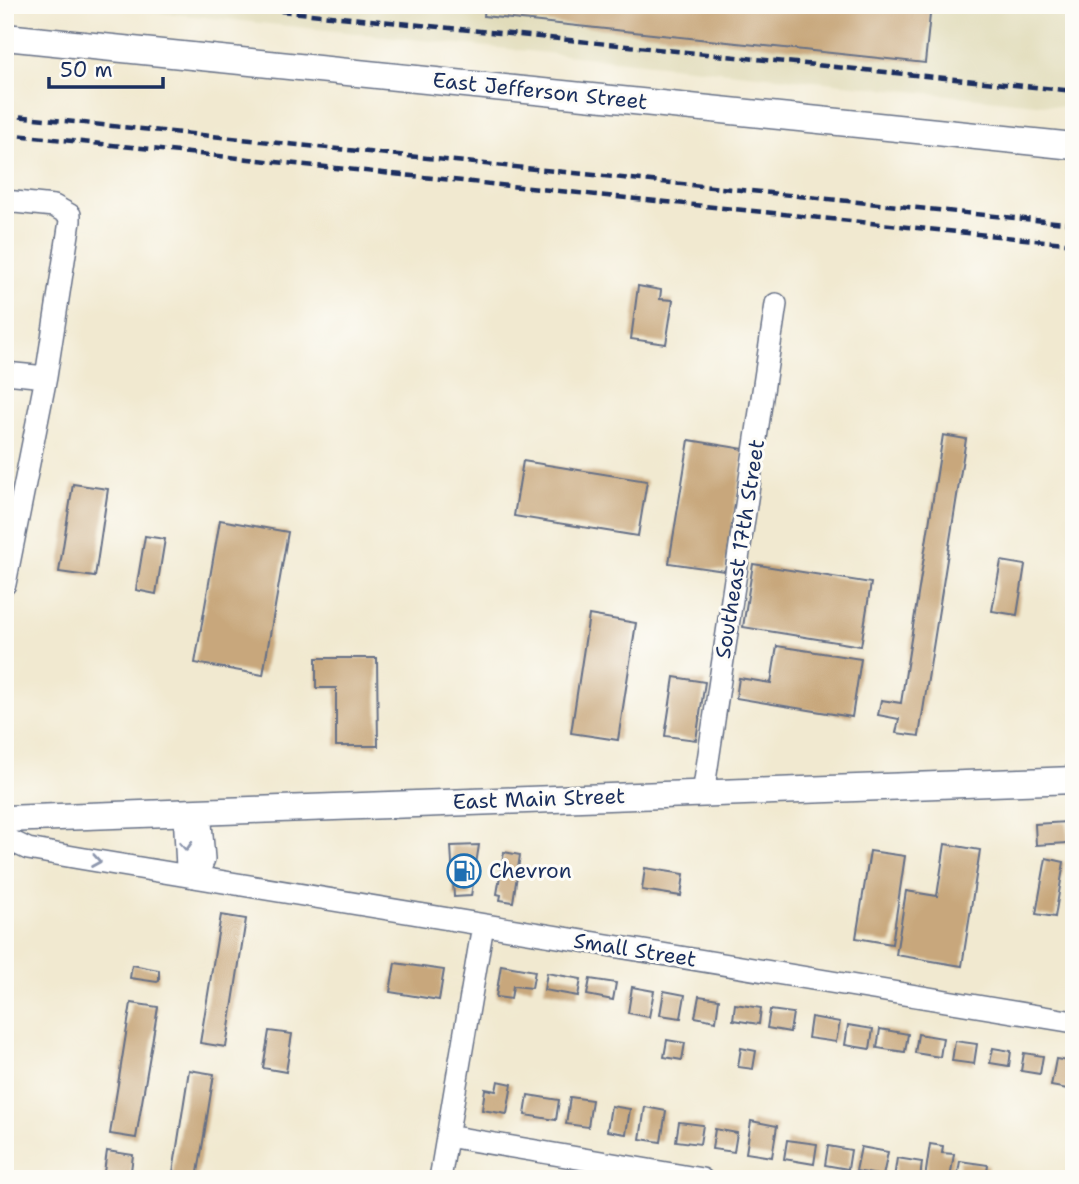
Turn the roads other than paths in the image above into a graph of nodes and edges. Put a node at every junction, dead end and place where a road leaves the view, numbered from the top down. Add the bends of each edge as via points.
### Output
1 (5, 37) edge
2 (1074, 146) edge
3 (5, 201) edge
4 (776, 304) dead end
5 (5, 373) edge
6 (46, 377) junction
7 (5, 584) edge
8 (1074, 780) edge
9 (703, 794) junction
10 (192, 812) junction
11 (5, 820) edge
12 (5, 838) edge
13 (197, 877) junction
14 (483, 925) junction
15 (1074, 1022) edge
16 (447, 1136) junction
17 (440, 1179) edge
18 (702, 1179) edge

1 - 2 main road, East Jefferson Street
3 - 6 street via 54,206 70,215
4 - 9 street, Southeast 17th Street
5 - 6 street
6 - 7 street
8 - 9 main road, East Main Street
9 - 10 main road, East Main Street
10 - 11 main road, East Main Street
10 - 13 street via 187,867
12 -> 13 street, Small Street via 28,849
13 - 14 street, Small Street
14 - 15 street, Small Street
14 - 16 street
16 - 17 street
16 - 18 street

